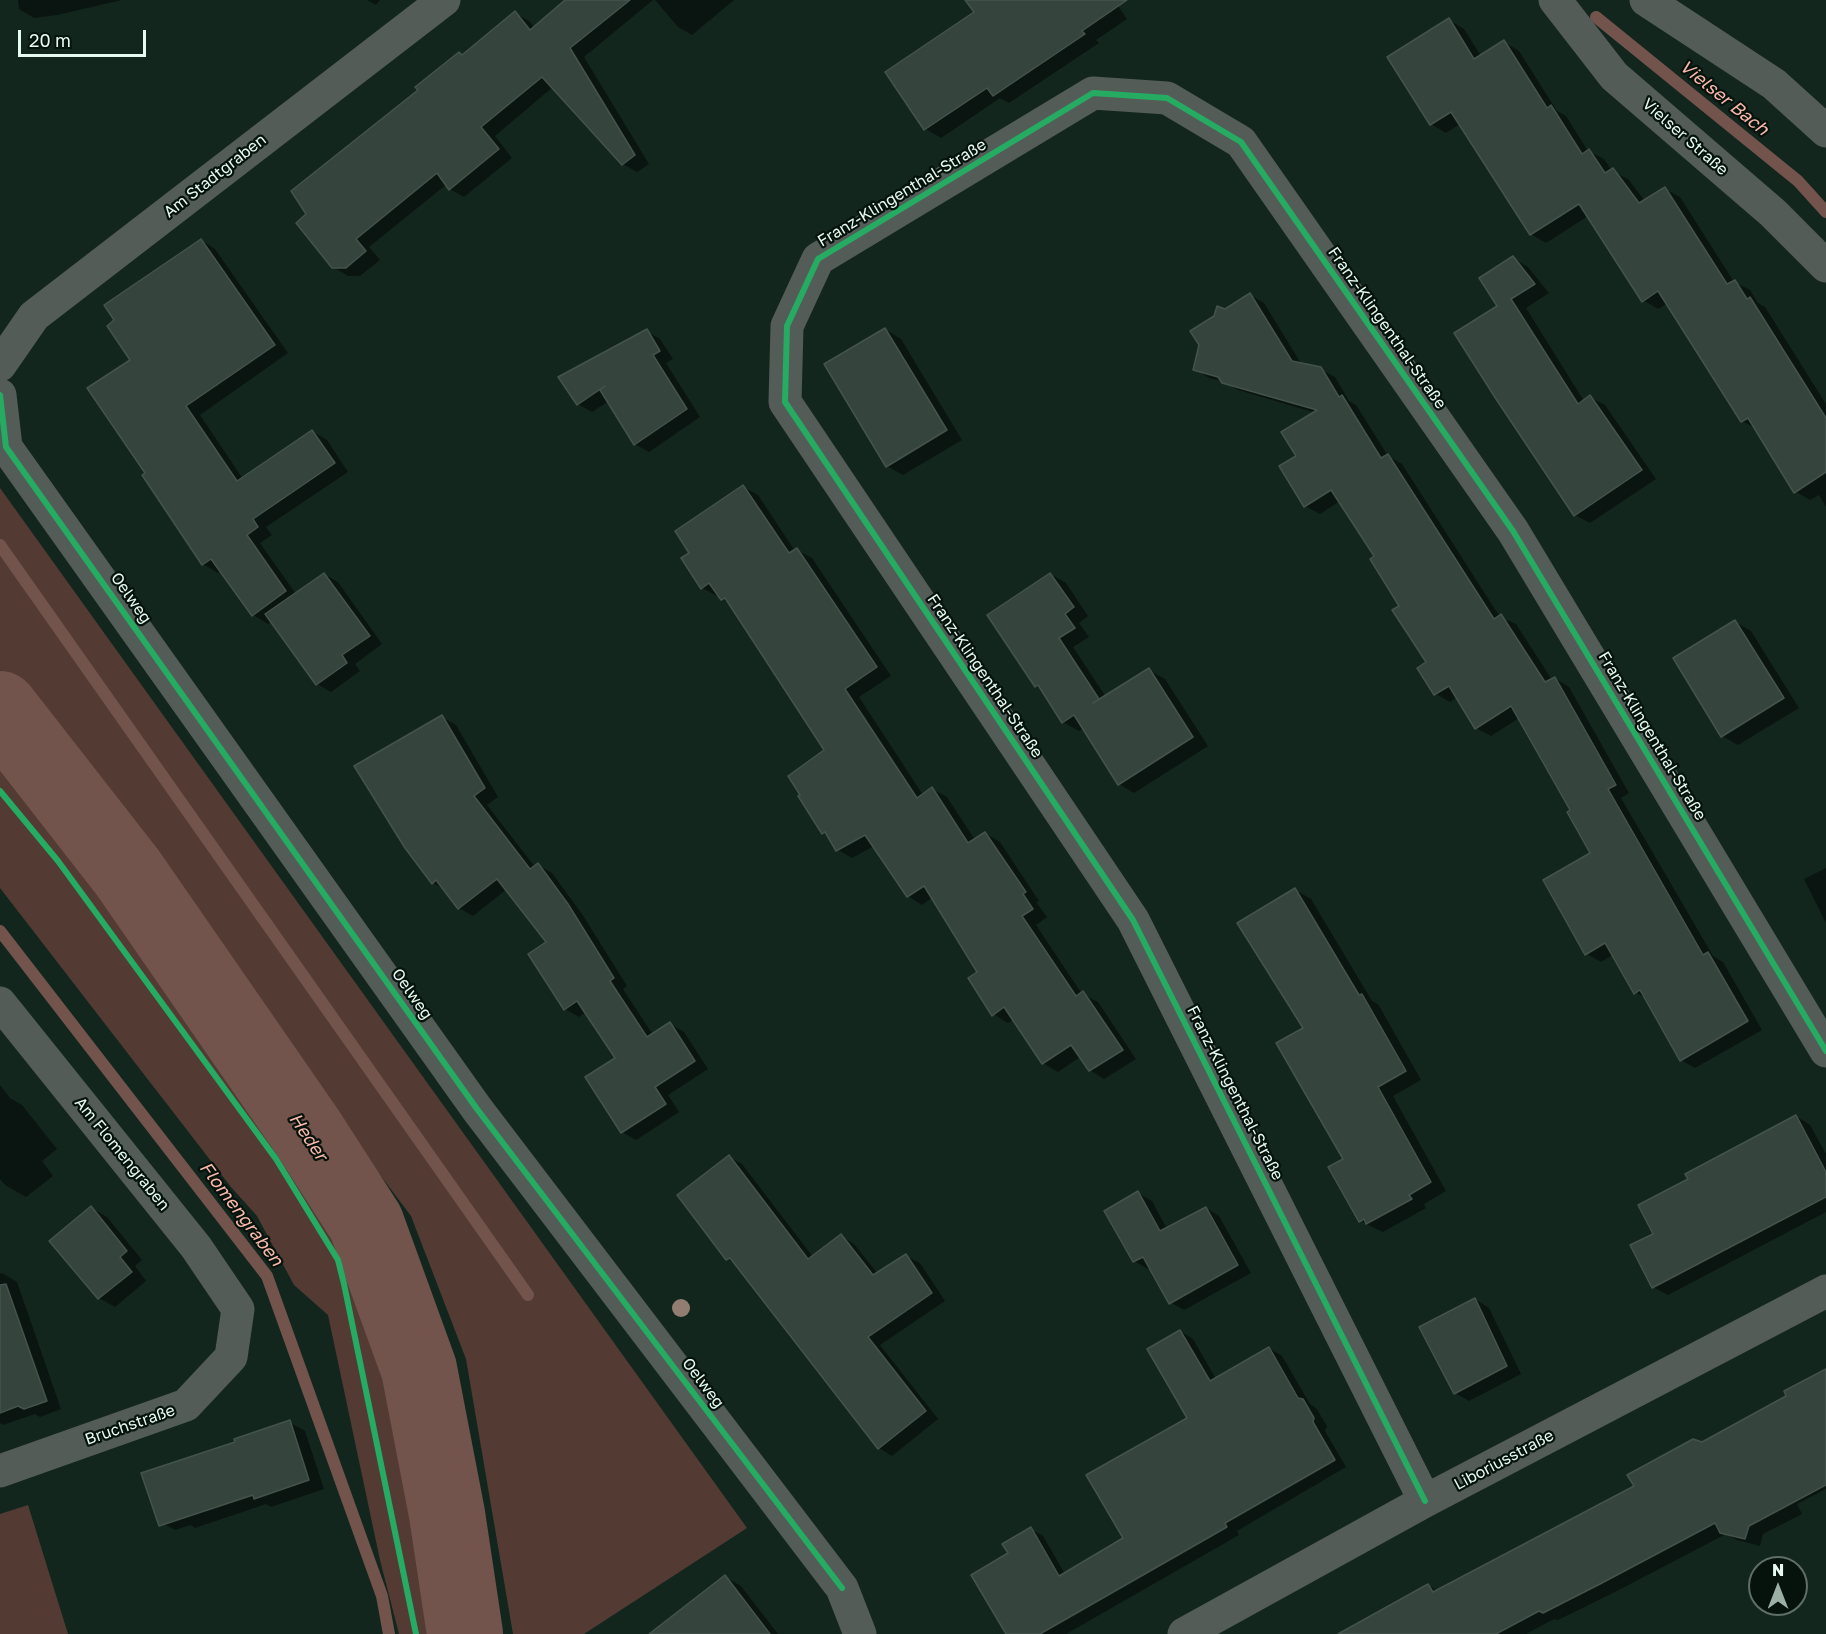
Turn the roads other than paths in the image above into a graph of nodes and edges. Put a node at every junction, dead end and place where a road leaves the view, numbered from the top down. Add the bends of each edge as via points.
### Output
1 (444, 0) edge
2 (1555, 0) edge
3 (1646, 0) edge
4 (1826, 131) edge
5 (1826, 266) edge
6 (0, 365) edge
7 (0, 395) edge
8 (0, 1003) edge
9 (1826, 1051) edge
10 (1826, 1291) edge
11 (238, 1309) joint
12 (0, 1471) edge
13 (1425, 1501) junction
14 (860, 1634) edge
15 (1184, 1634) edge

1 - 6 street, Am Stadtgraben via 34,316
2 - 5 street, Vielser Straße via 1614,76 1773,213
3 - 4 street via 1774,84
7 - 14 street, Oelweg via 6,447 477,1109 842,1588
8 - 11 street, Am Flomengraben via 196,1247
9 - 13 street, Franz-Klingenthal-Straße via 1513,531 1241,142 1167,98 1094,93 818,259 787,326 785,402 1133,920
10 - 13 street, Liboriusstraße
11 - 12 street, Bruchstraße via 231,1357 186,1405
13 - 15 street, Liboriusstraße

